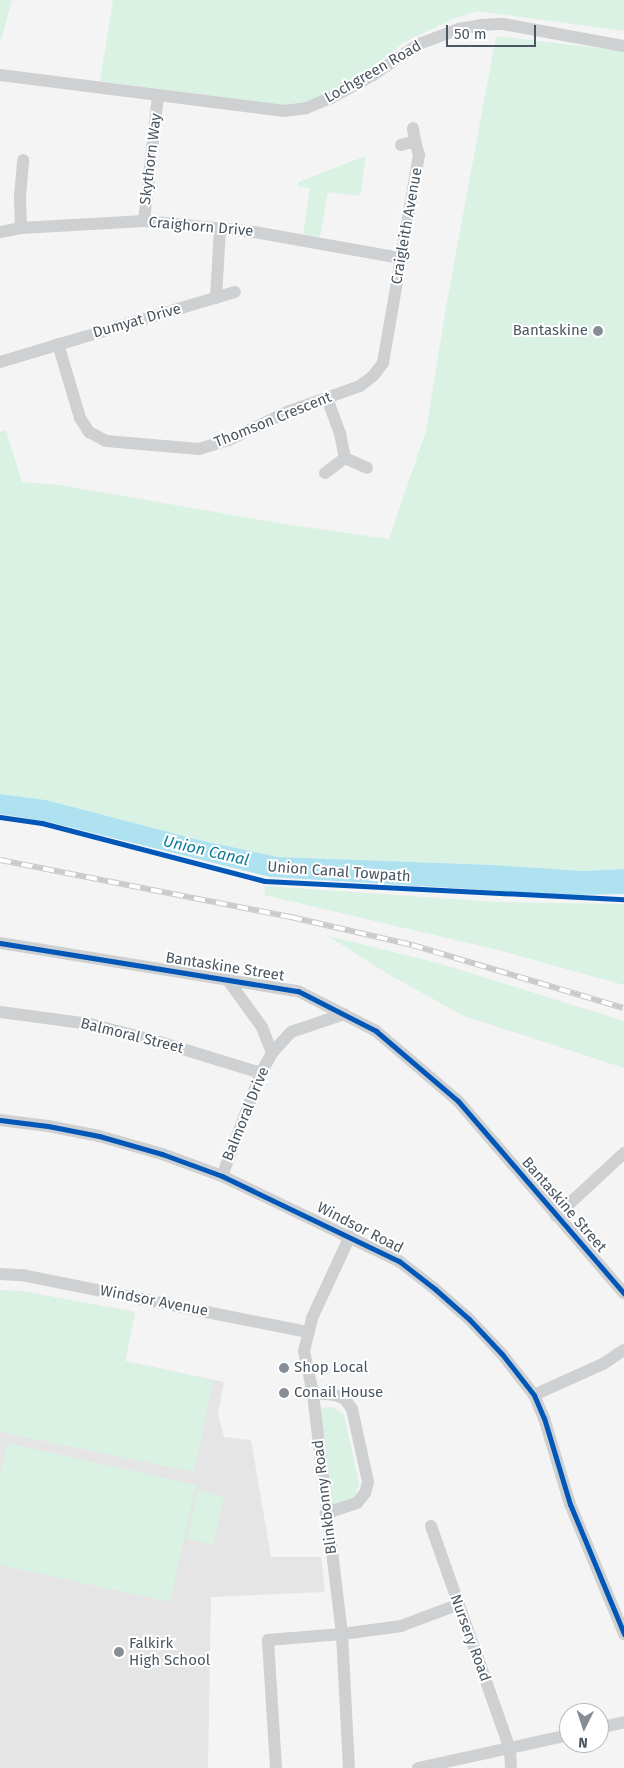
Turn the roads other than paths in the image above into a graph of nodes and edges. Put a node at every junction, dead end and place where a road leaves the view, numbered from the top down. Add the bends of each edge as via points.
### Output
1 (624, 46) edge
2 (0, 75) edge
3 (158, 96) junction
4 (401, 145) dead end
5 (23, 160) dead end
6 (144, 221) junction
7 (20, 228) junction
8 (220, 228) junction
9 (0, 232) edge
10 (400, 258) junction
11 (235, 292) dead end
12 (216, 298) junction
13 (392, 311) joint
14 (58, 344) junction
15 (0, 362) edge
16 (327, 398) junction
17 (345, 458) junction
18 (367, 468) dead end
19 (324, 473) dead end
20 (0, 943) edge
21 (227, 979) junction
22 (0, 1012) edge
23 (344, 1014) junction
24 (272, 1053) junction
25 (261, 1073) junction
26 (0, 1120) edge
27 (624, 1153) edge
28 (222, 1176) junction
29 (556, 1216) junction
30 (350, 1236) junction
31 (0, 1274) edge
32 (624, 1293) edge
33 (308, 1332) junction
34 (624, 1350) edge
35 (313, 1393) junction
36 (534, 1395) junction
37 (326, 1513) junction
38 (431, 1526) dead end
39 (457, 1605) junction
40 (342, 1634) junction
41 (624, 1634) edge
42 (624, 1722) edge
43 (609, 1726) edge
44 (559, 1737) edge
45 (510, 1749) junction
46 (276, 1768) edge
47 (349, 1768) edge
48 (418, 1768) edge
49 (511, 1768) edge

1 - 3 street, Lochgreen Road via 503,24 481,25 459,29 419,44 374,74 306,108 283,111
2 - 3 street, Lochgreen Road
3 - 6 street, Skythorn Way
4 - 10 street, Craigleith Avenue via 414,134 419,155
5 - 7 street
6 - 7 street, Craighorn Drive
6 - 8 street, Craighorn Drive
7 - 9 street, Craighorn Drive
8 - 10 street, Craighorn Drive
8 - 12 street
10 - 13 street, Craigleith Avenue
11 - 12 street, Dumyat Drive
12 - 14 street, Dumyat Drive
13 - 16 street, Thomson Crescent via 383,363 374,376 360,386
14 - 15 street, Dumyat Drive
14 - 16 street, Thomson Crescent via 80,418 89,432 106,441 199,449 229,440 286,412
16 - 17 street
17 - 18 street
17 - 19 street
20 - 21 street, Bantaskine Street
21 - 23 street, Bantaskine Street via 298,991
21 - 24 street, Balmoral Drive via 262,1027
22 - 25 street, Balmoral Street via 90,1024
23 - 24 street, Balmoral Drive via 291,1032
23 - 29 street, Bantaskine Street via 376,1031 458,1101
24 - 25 street, Balmoral Drive
25 - 28 street, Balmoral Drive
26 - 28 street, Windsor Road via 99,1136
27 - 29 street
28 - 30 street, Windsor Road
29 - 32 street, Bantaskine Street
30 - 33 street, Blinkbonny Road
30 - 36 street, Windsor Road via 399,1261 435,1289 476,1326
31 - 33 street, Windsor Avenue via 22,1275
33 - 35 street, Blinkbonny Road via 304,1351
34 - 36 street via 603,1364
35 - 37 street, Blinkbonny Road
35 - 37 street via 344,1398 352,1408 368,1482 366,1493 357,1503
36 - 41 street, Windsor Road via 570,1504
37 - 40 street, Blinkbonny Road
38 - 39 street, Nursery Road
39 - 40 street via 401,1626
39 - 45 street, Nursery Road
40 - 46 street via 268,1640
40 - 47 street, Blinkbonny Road
42 - 43 street
44 - 45 street
45 - 48 street
45 - 49 street, Nursery Road

